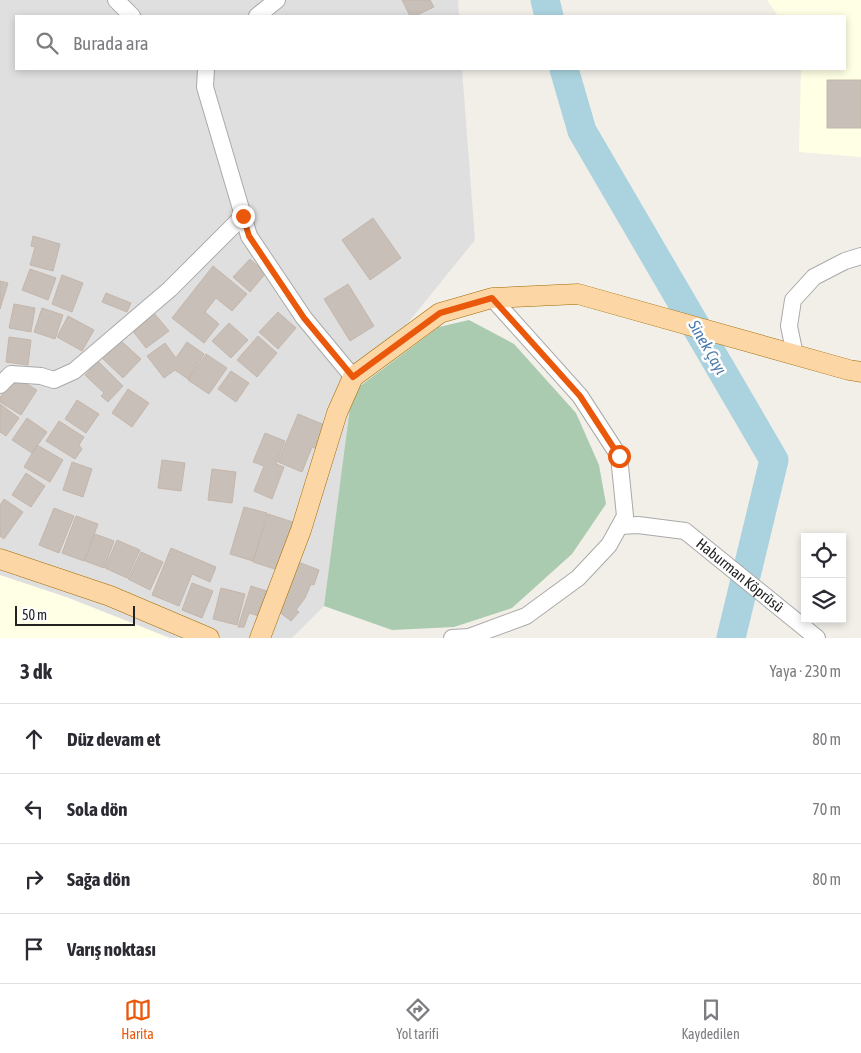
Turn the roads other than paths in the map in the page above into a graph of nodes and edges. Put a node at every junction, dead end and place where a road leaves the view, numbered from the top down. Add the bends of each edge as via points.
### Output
1 (116, 0) edge
2 (277, 0) edge
3 (131, 15) edge
4 (258, 15) edge
5 (206, 70) edge
6 (243, 216) junction
7 (861, 256) edge
8 (492, 298) junction
9 (787, 352) junction
10 (861, 372) edge
11 (353, 377) junction
12 (0, 385) edge
13 (620, 526) junction
14 (0, 558) edge
15 (209, 638) edge
16 (260, 638) edge
17 (452, 638) edge
18 (817, 638) edge

1 - 3 street
2 - 4 street
5 - 6 street via 205,86
6 - 11 street via 249,236 304,318
6 - 12 street via 170,289 74,371 54,380 11,374
7 - 9 street via 814,277 793,300
8 - 9 main road via 578,294
8 - 11 main road via 440,313
8 - 13 street via 580,396 619,456 625,516
9 - 10 main road
11 - 16 main road via 337,413 301,530
13 - 17 street via 609,545 578,578 526,616 469,636
13 - 18 street, Haburman Köprüsü via 685,531
14 - 15 main road via 110,596

